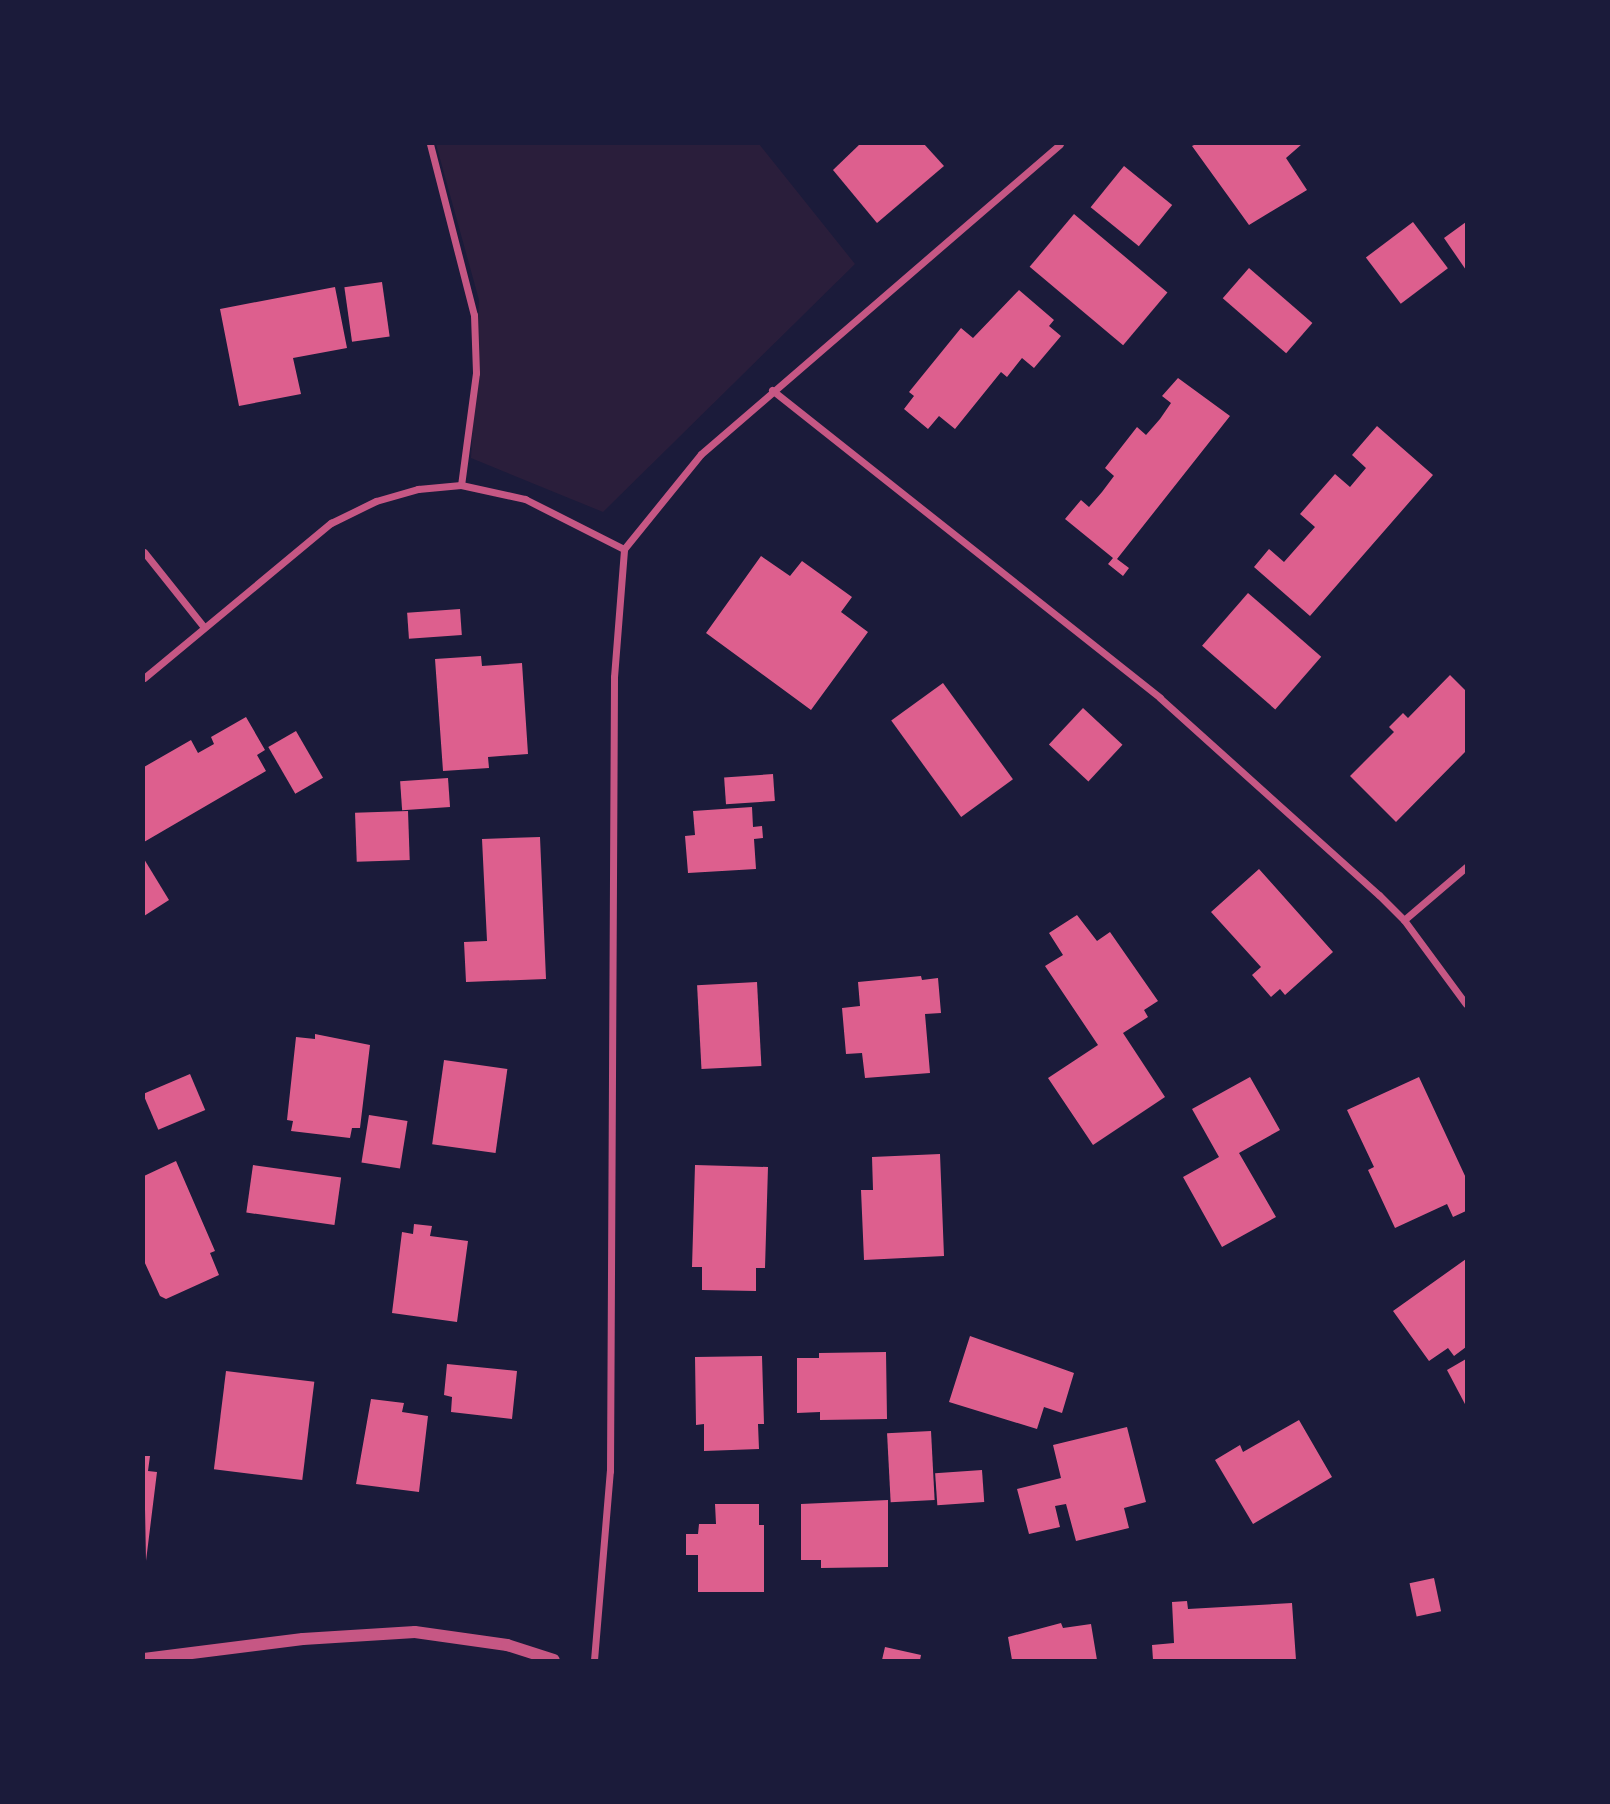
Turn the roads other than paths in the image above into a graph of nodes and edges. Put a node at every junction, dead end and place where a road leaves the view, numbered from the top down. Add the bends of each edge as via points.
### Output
1 (430, 144) edge
2 (1060, 144) edge
3 (772, 390) junction
4 (461, 485) junction
5 (624, 549) junction
6 (144, 552) edge
7 (204, 626) junction
8 (144, 678) edge
9 (1466, 867) edge
10 (1404, 920) junction
11 (1466, 1004) edge
12 (144, 1659) edge
13 (554, 1661) edge
14 (594, 1661) edge

1 - 4 street via 474,315 475,373
2 - 3 street
3 - 5 street via 701,454
3 - 10 street via 1160,698
4 - 5 street via 525,499
4 - 7 street via 418,489 376,501 331,523
5 - 14 street via 614,677 610,1471
6 - 7 street
7 - 8 street
9 - 10 street
10 - 11 street
12 - 13 street via 303,1639 415,1632 507,1645

